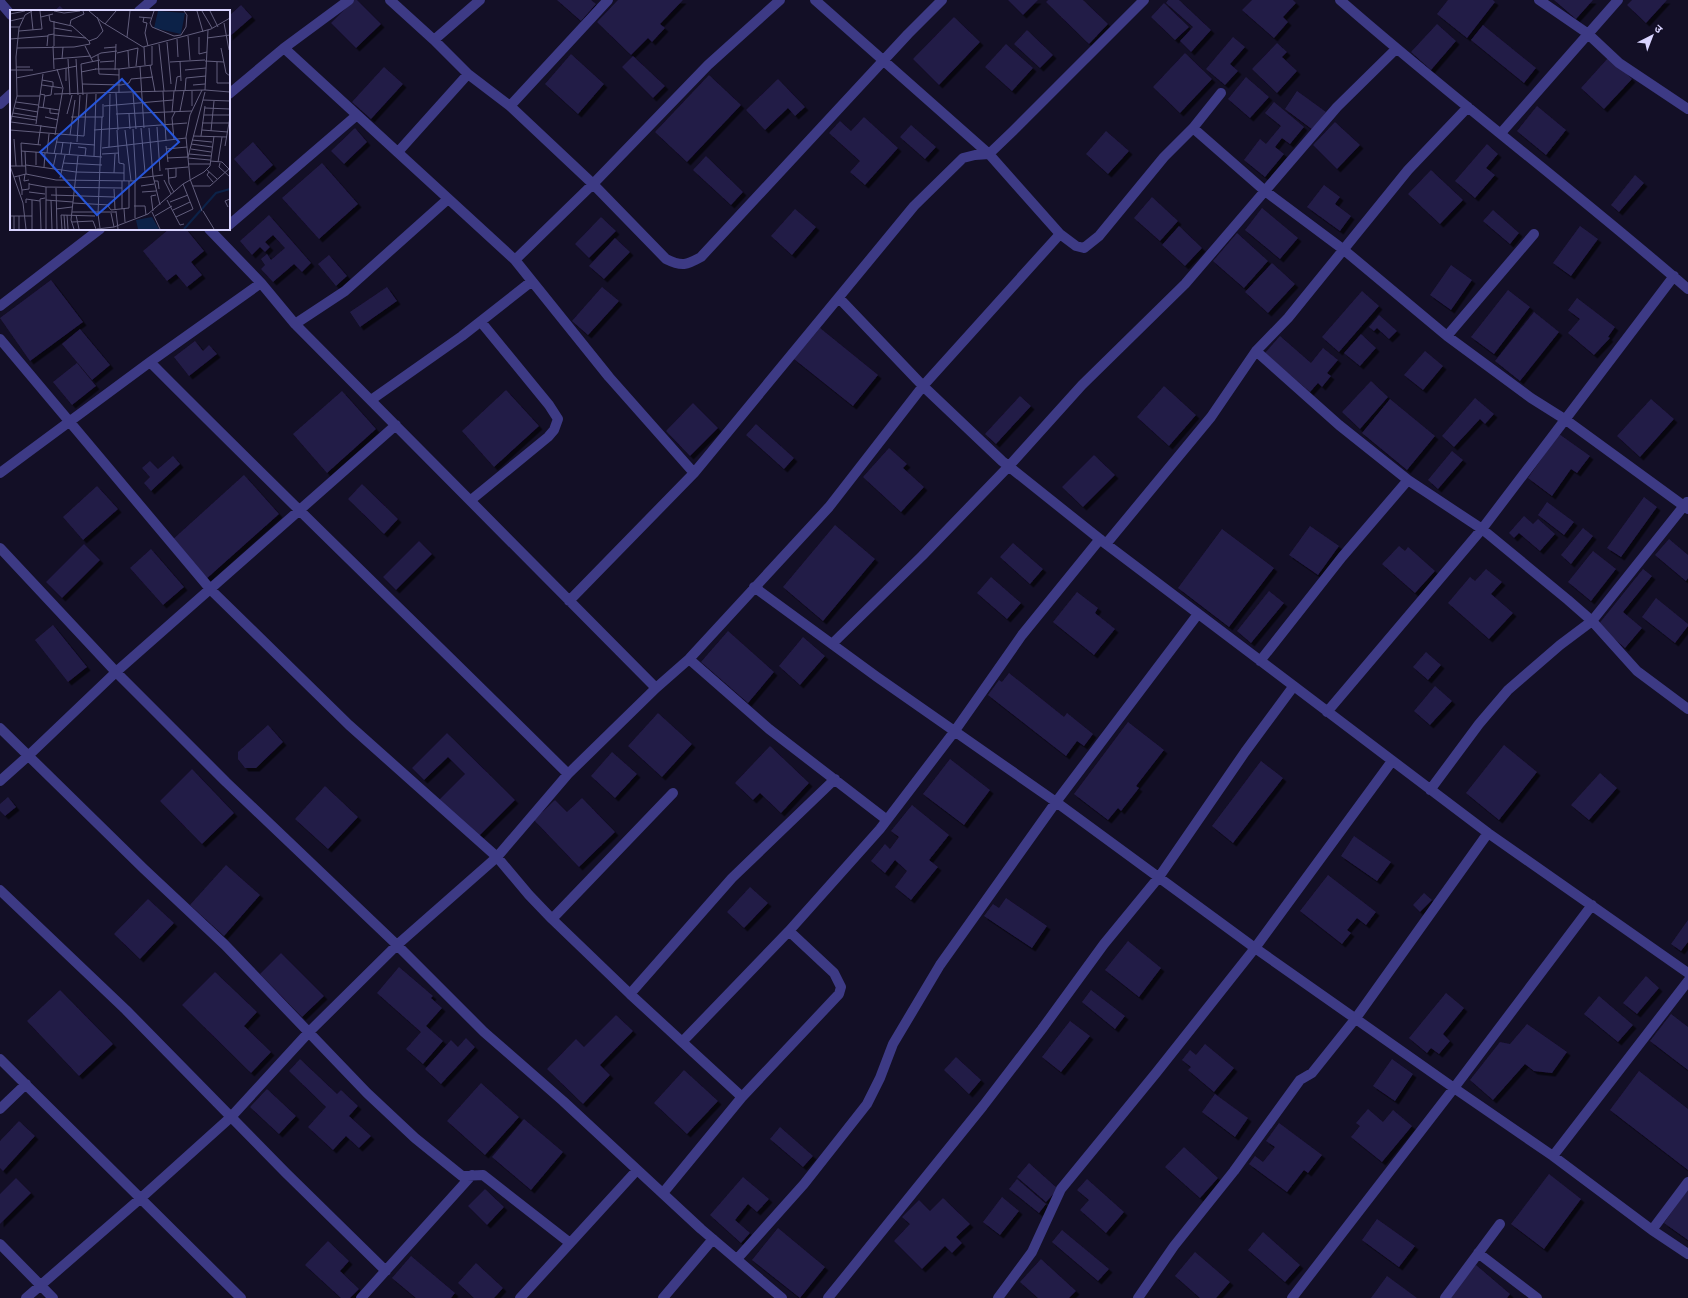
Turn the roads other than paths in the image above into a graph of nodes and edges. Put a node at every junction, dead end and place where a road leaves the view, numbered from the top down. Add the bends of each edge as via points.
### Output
1 (152, 0) edge
2 (349, 0) edge
3 (390, 0) edge
4 (480, 0) edge
5 (608, 0) edge
6 (780, 0) edge
7 (814, 0) edge
8 (942, 0) edge
9 (1144, 0) edge
10 (1340, 0) edge
11 (1539, 0) edge
12 (1618, 0) edge
13 (0, 2) edge
14 (140, 10) edge
15 (10, 14) edge
16 (1587, 33) junction
17 (434, 40) junction
18 (284, 48) junction
19 (1396, 49) junction
20 (884, 62) junction
21 (468, 74) junction
22 (230, 93) edge
23 (1221, 93) dead end
24 (10, 95) edge
25 (0, 104) edge
26 (510, 106) junction
27 (1468, 107) junction
28 (1688, 109) edge
29 (358, 115) junction
30 (1193, 128) junction
31 (1501, 133) junction
32 (398, 152) junction
33 (989, 154) junction
34 (593, 184) junction
35 (1265, 191) junction
36 (448, 199) junction
37 (230, 224) edge
38 (99, 230) edge
39 (212, 232) edge
40 (1060, 234) junction
41 (1534, 234) dead end
42 (1344, 250) junction
43 (515, 260) junction
44 (1674, 276) junction
45 (532, 281) junction
46 (261, 283) junction
47 (1688, 289) edge
48 (839, 298) junction
49 (0, 306) edge
50 (481, 322) junction
51 (295, 324) junction
52 (1447, 336) junction
53 (0, 338) edge
54 (1256, 351) junction
55 (150, 362) junction
56 (923, 386) junction
57 (371, 400) junction
58 (1566, 420) junction
59 (70, 422) junction
60 (396, 425) junction
61 (1009, 466) junction
62 (0, 473) edge
63 (694, 473) junction
64 (1408, 480) junction
65 (471, 500) junction
66 (1687, 505) edge
67 (299, 512) junction
68 (1482, 529) junction
69 (1103, 541) junction
70 (0, 548) edge
71 (754, 587) junction
72 (210, 590) junction
73 (569, 601) junction
74 (1198, 614) junction
75 (1592, 621) junction
76 (832, 644) junction
77 (689, 659) junction
78 (1260, 661) junction
79 (116, 672) junction
80 (1293, 687) junction
81 (656, 688) junction
82 (1688, 709) edge
83 (1327, 712) junction
84 (0, 728) edge
85 (954, 732) junction
86 (28, 756) junction
87 (1392, 761) junction
88 (568, 774) junction
89 (835, 779) junction
90 (0, 780) edge
91 (1430, 790) junction
92 (673, 793) dead end
93 (1056, 802) junction
94 (887, 820) junction
95 (1488, 833) junction
96 (497, 857) junction
97 (1159, 877) junction
98 (0, 890) edge
99 (1592, 905) junction
100 (552, 919) junction
101 (789, 930) junction
102 (397, 946) junction
103 (1255, 948) junction
104 (1688, 972) edge
105 (1688, 981) edge
106 (630, 994) junction
107 (1356, 1018) junction
108 (309, 1032) junction
109 (683, 1041) junction
110 (0, 1059) edge
111 (26, 1084) junction
112 (1454, 1088) junction
113 (742, 1097) junction
114 (0, 1109) edge
115 (231, 1117) junction
116 (1553, 1156) junction
117 (637, 1170) junction
118 (472, 1176) junction
119 (1688, 1182) edge
120 (663, 1194) junction
121 (142, 1198) junction
122 (1500, 1224) dead end
123 (1652, 1230) junction
124 (713, 1239) junction
125 (0, 1244) edge
126 (570, 1244) junction
127 (1478, 1254) junction
128 (1688, 1254) edge
129 (737, 1259) junction
130 (386, 1271) junction
131 (41, 1286) junction
132 (26, 1298) edge
133 (53, 1298) edge
134 (241, 1298) edge
135 (361, 1298) edge
136 (520, 1298) edge
137 (663, 1298) edge
138 (782, 1298) edge
139 (828, 1298) edge
140 (998, 1298) edge
141 (1138, 1298) edge
142 (1292, 1298) edge
143 (1445, 1298) edge
144 (1537, 1298) edge

1 - 14 street
2 - 18 street
3 - 17 street
4 - 17 street
5 - 26 street
6 - 34 street via 708,65
7 - 20 street
8 - 20 street
9 - 33 street
10 - 19 street
11 - 16 street
12 - 16 street
13 - 15 street
16 - 28 street via 1619,63
16 - 31 street
17 - 21 street
18 - 22 street
18 - 29 street
19 - 27 street
19 - 35 street via 1337,107
20 - 33 street
20 - 34 street via 701,257 688,265 675,264 666,259
21 - 26 street
21 - 32 street
23 - 30 street
24 - 25 street
26 - 34 street
27 - 31 street
27 - 42 street via 1408,170
29 - 32 street
29 - 37 street
30 - 35 street
30 - 40 street via 1164,157 1099,236 1084,248 1076,246
31 - 44 street
32 - 36 street
33 - 40 street
33 - 48 street via 963,158 952,167 914,206
34 - 43 street
35 - 42 street
35 - 61 street via 1185,284 1082,385
36 - 43 street
36 - 51 street via 345,291
38 - 49 street
39 - 46 street
40 - 56 street
41 - 52 street
42 - 52 street
42 - 54 street via 1288,318
43 - 45 street
44 - 47 street
44 - 58 street
45 - 50 street
45 - 63 street via 608,377
46 - 51 street
46 - 55 street
48 - 56 street
48 - 63 street
50 - 57 street
50 - 65 street via 558,419 548,437
51 - 57 street
52 - 58 street via 1531,398
53 - 59 street
54 - 64 street via 1339,425
54 - 69 street via 1211,417
55 - 59 street
55 - 67 street
56 - 61 street
56 - 71 street via 829,507
57 - 60 street
58 - 66 street
58 - 68 street
59 - 62 street
59 - 72 street
60 - 65 street
60 - 67 street
61 - 69 street
61 - 76 street
63 - 73 street
64 - 68 street
64 - 78 street via 1342,557
65 - 73 street
66 - 75 street
67 - 72 street
67 - 88 street
68 - 75 street
68 - 83 street
69 - 74 street
69 - 85 street via 1022,635
70 - 79 street
71 - 76 street
71 - 77 street
72 - 79 street
72 - 96 street via 349,725
73 - 81 street
74 - 78 street
74 - 93 street
75 - 82 street via 1637,671
75 - 91 street via 1508,690
76 - 85 street
77 - 81 street
77 - 89 street via 769,729
78 - 80 street
79 - 86 street
79 - 102 street
80 - 83 street
80 - 97 street
81 - 88 street
83 - 87 street
84 - 86 street
85 - 93 street
85 - 94 street
86 - 90 street
86 - 108 street via 225,945
87 - 91 street
87 - 103 street
88 - 96 street
89 - 94 street
89 - 106 street via 732,878
91 - 95 street
92 - 100 street
93 - 97 street
93 - 129 street via 926,988 893,1044 867,1104 804,1184
94 - 101 street
95 - 99 street
95 - 107 street
96 - 100 street
96 - 102 street
97 - 103 street
97 - 139 street via 1104,944 983,1106
98 - 115 street via 126,1010
99 - 104 street
99 - 112 street
100 - 106 street
101 - 109 street
101 - 113 street via 834,973 841,987 832,1002
102 - 108 street
102 - 117 street via 484,1032
103 - 107 street
103 - 140 street via 1060,1189 1032,1252
105 - 116 street
106 - 109 street
107 - 112 street
107 - 141 street via 1312,1073 1300,1080 1234,1171 1174,1246
108 - 115 street
108 - 118 street via 367,1093 416,1138 462,1176
109 - 113 street
110 - 111 street
111 - 114 street
111 - 121 street
112 - 116 street
112 - 142 street
113 - 120 street
115 - 121 street
115 - 130 street
116 - 123 street
117 - 120 street
117 - 126 street
118 - 126 street via 484,1174
118 - 130 street
119 - 123 street
120 - 124 street
121 - 131 street
121 - 134 street
122 - 127 street
123 - 128 street
124 - 129 street
124 - 137 street
125 - 131 street
126 - 136 street
127 - 143 street
127 - 144 street
129 - 138 street
130 - 135 street
131 - 132 street
131 - 133 street

